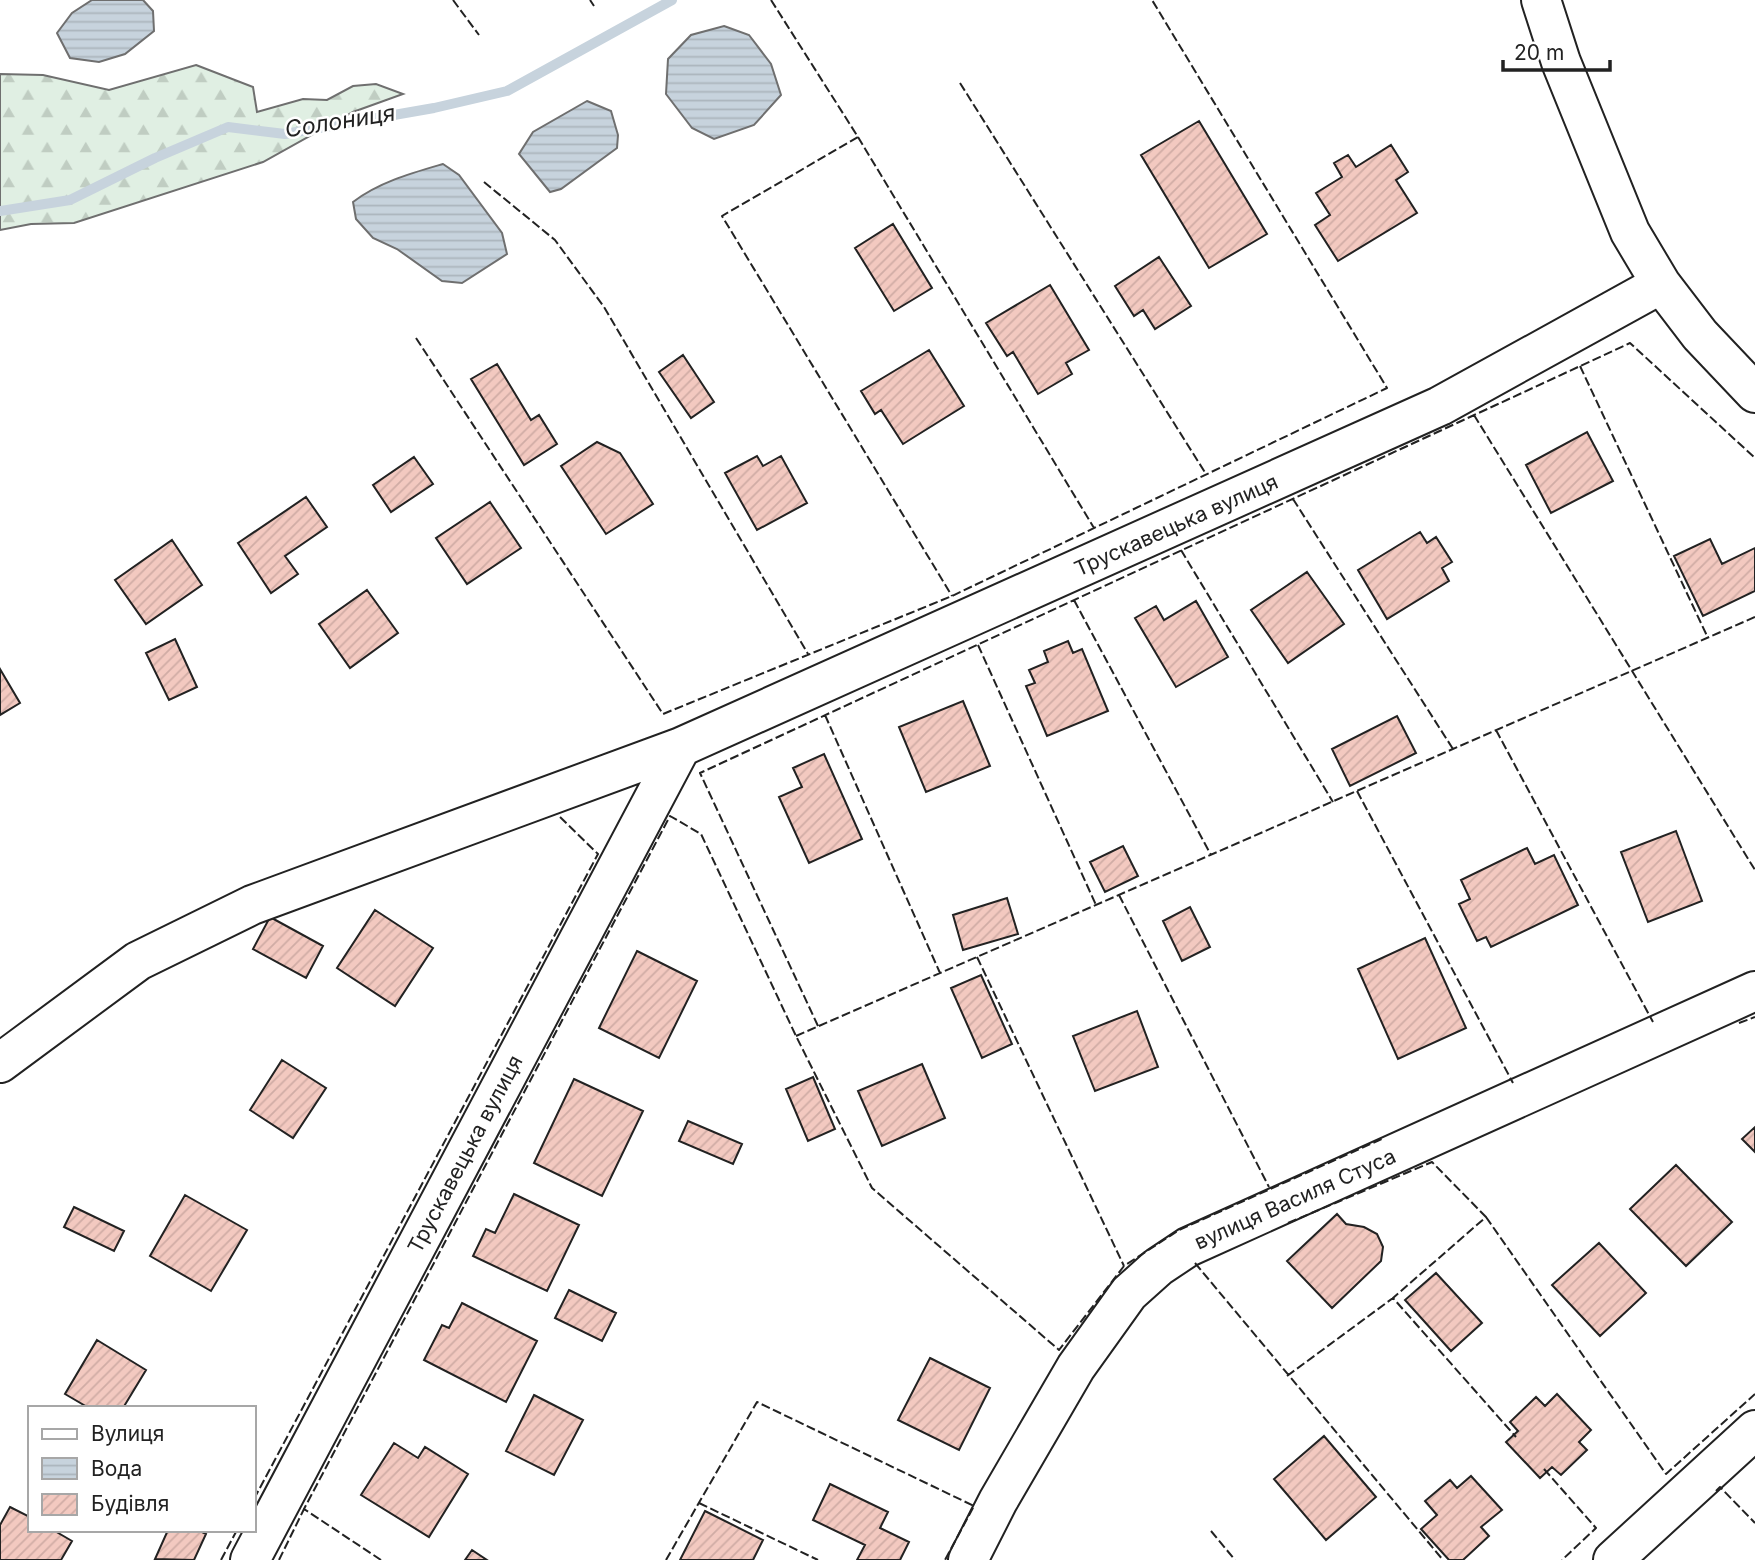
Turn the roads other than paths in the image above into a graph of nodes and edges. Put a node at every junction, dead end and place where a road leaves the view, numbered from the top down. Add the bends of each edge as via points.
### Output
1 (1541, 0) edge
2 (1661, 284) junction
3 (1755, 393) edge
4 (681, 747) junction
5 (1755, 991) edge
6 (0, 1063) edge
7 (1755, 1430) edge
8 (250, 1560) edge
9 (968, 1560) edge
10 (1613, 1560) edge

1 - 2 street via 1561,62 1630,232
2 - 3 street via 1700,335
2 - 4 street, Трускавецька вулиця via 1440,407
4 - 6 street, Трускавецька вулиця via 252,905 138,961
4 - 8 street, Трускавецька вулиця
5 - 9 street, вулиця Василя Стуса via 1188,1247 1158,1267 1129,1293 1076,1367
7 - 10 street

